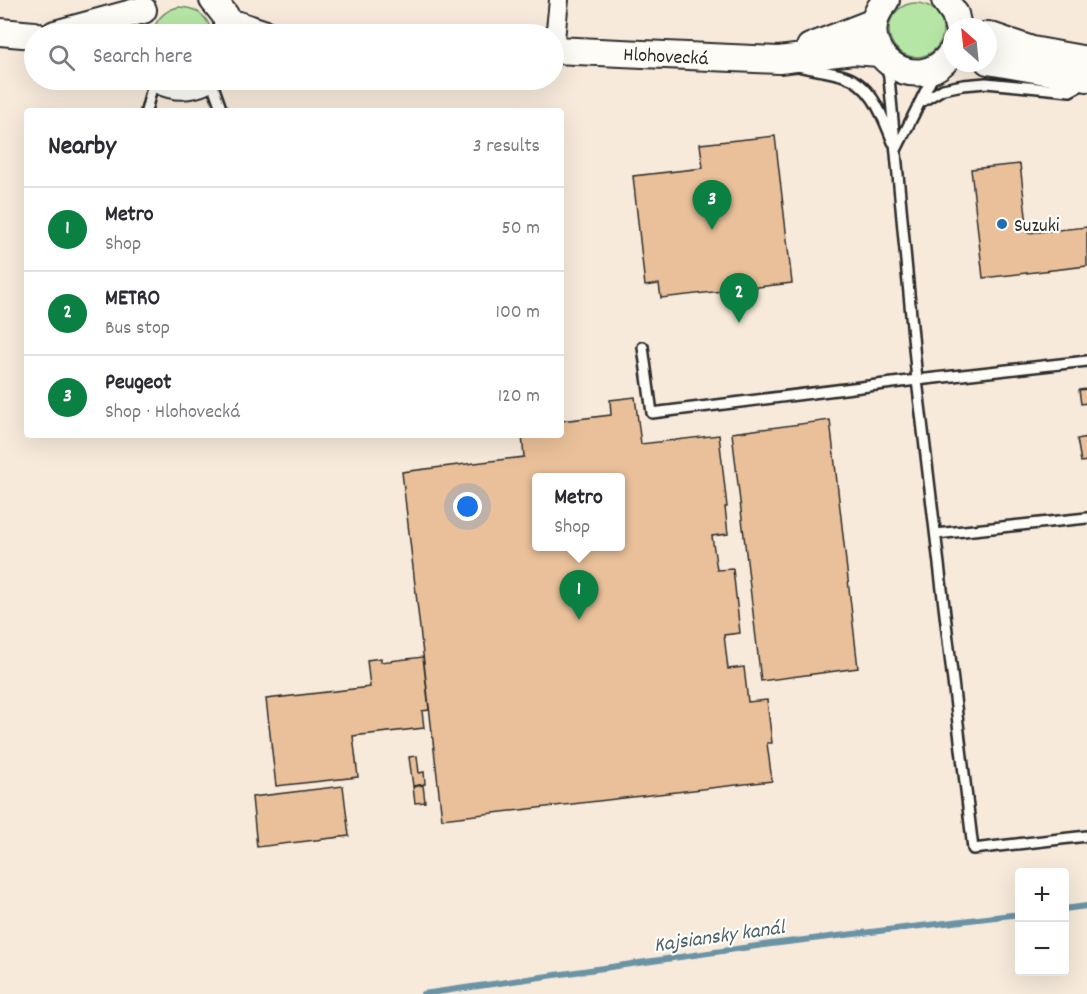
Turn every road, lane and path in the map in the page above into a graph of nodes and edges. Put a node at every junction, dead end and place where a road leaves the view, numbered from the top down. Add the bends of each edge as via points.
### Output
1 (559, 0) edge
2 (886, 0) edge
3 (148, 5) edge
4 (223, 13) edge
5 (874, 22) junction
6 (87, 24) edge
7 (137, 24) edge
8 (246, 24) edge
9 (557, 24) edge
10 (0, 33) edge
11 (24, 34) edge
12 (997, 38) edge
13 (564, 50) edge
14 (883, 57) junction
15 (779, 60) junction
16 (1087, 60) edge
17 (943, 61) edge
18 (997, 63) edge
19 (943, 66) edge
20 (1087, 81) edge
21 (151, 90) edge
22 (213, 90) edge
23 (921, 102) junction
24 (147, 108) edge
25 (221, 108) edge
26 (897, 150) junction
27 (643, 347) dead end
28 (1087, 361) edge
29 (917, 380) junction
30 (1087, 518) edge
31 (936, 534) junction
32 (1087, 836) edge

1 - 9 street
2 - 5 main road
3 - 6 main road
3 - 7 main road
4 - 8 main road
5 - 14 main road via 875,43
5 - 15 main road, Hlohovecká
10 - 11 main road
12 - 16 main road via 1032,50
13 - 15 main road, Hlohovecká
14 - 15 main road, Hlohovecká via 853,51
14 - 17 main road, Hlohovecká via 911,73 925,72
14 - 26 lane via 890,79
15 - 26 lane via 857,82 876,103
18 - 20 main road
19 - 23 lane
20 - 23 lane via 1070,91 1009,84 963,85 943,89
21 - 24 lane
22 - 25 lane
23 - 26 lane
26 - 29 lane
27 - 29 lane via 652,413
28 - 29 lane
29 - 31 lane
30 - 31 lane
31 - 32 lane via 973,849

